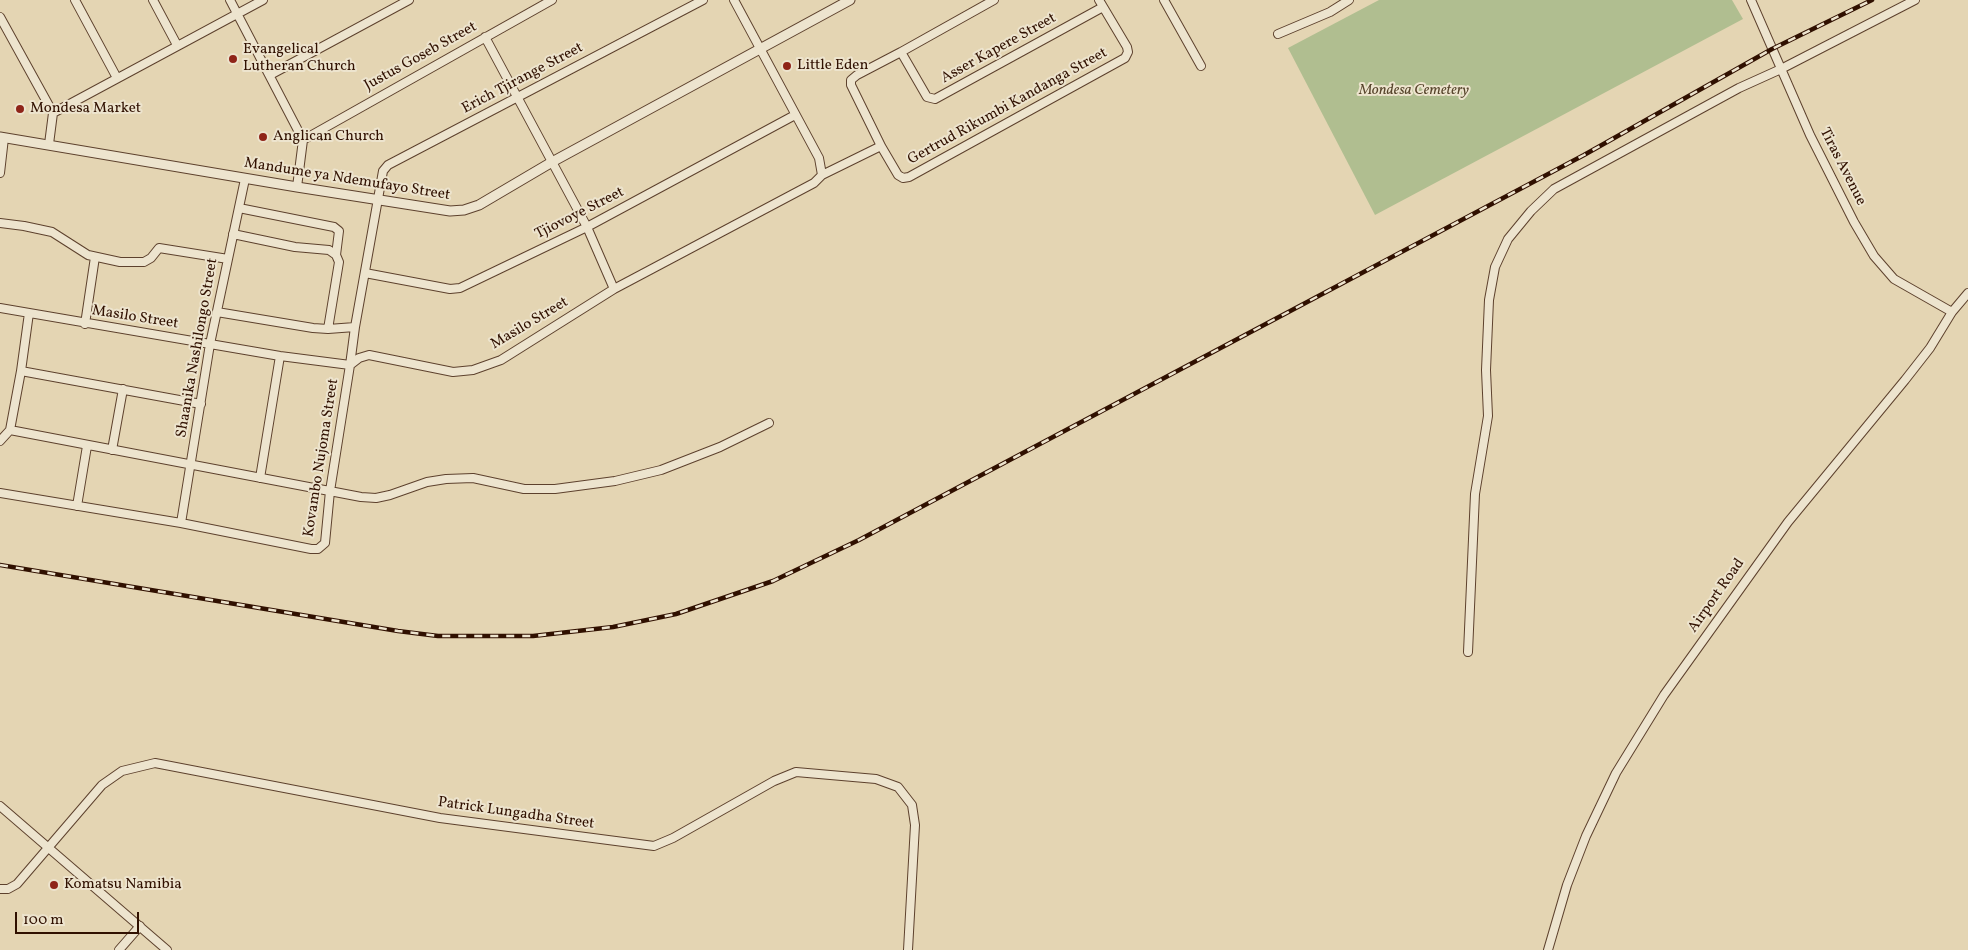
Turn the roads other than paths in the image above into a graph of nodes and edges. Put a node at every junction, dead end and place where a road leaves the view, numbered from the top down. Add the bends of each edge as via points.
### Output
1 (75, 0) edge
2 (153, 0) edge
3 (230, 0) edge
4 (263, 0) edge
5 (409, 0) edge
6 (552, 0) edge
7 (703, 0) edge
8 (734, 0) edge
9 (850, 0) edge
10 (994, 0) edge
11 (1164, 0) edge
12 (1349, 0) edge
13 (1751, 0) edge
14 (1915, 0) edge
15 (1101, 4) edge
16 (238, 14) junction
17 (0, 17) edge
18 (1278, 34) dead end
19 (484, 37) junction
20 (177, 46) junction
21 (761, 49) junction
22 (901, 52) junction
23 (1201, 66) dead end
24 (1781, 69) junction
25 (270, 76) junction
26 (117, 78) junction
27 (518, 98) junction
28 (53, 113) junction
29 (795, 115) junction
30 (2, 137) edge
31 (303, 140) junction
32 (49, 144) junction
33 (881, 146) junction
34 (552, 162) junction
35 (0, 173) edge
36 (822, 175) junction
37 (245, 179) junction
38 (297, 187) junction
39 (378, 199) junction
40 (239, 208) junction
41 (0, 223) edge
42 (587, 228) junction
43 (233, 234) junction
44 (336, 255) junction
45 (95, 257) junction
46 (228, 259) junction
47 (365, 273) junction
48 (614, 289) junction
49 (1968, 293) edge
50 (0, 308) edge
51 (216, 312) junction
52 (1952, 312) junction
53 (29, 313) junction
54 (85, 324) junction
55 (355, 327) junction
56 (328, 329) junction
57 (210, 344) junction
58 (280, 356) junction
59 (350, 365) junction
60 (21, 371) junction
61 (123, 389) junction
62 (201, 404) junction
63 (769, 422) dead end
64 (10, 430) junction
65 (0, 442) edge
66 (87, 446) junction
67 (112, 450) junction
68 (191, 464) junction
69 (260, 478) junction
70 (330, 491) junction
71 (0, 494) edge
72 (77, 506) junction
73 (181, 523) junction
74 (1468, 652) dead end
75 (0, 806) edge
76 (50, 848) junction
77 (0, 889) edge
78 (140, 926) junction
79 (119, 950) edge
80 (167, 950) edge
81 (908, 950) edge
82 (1548, 950) edge

1 - 26 street
2 - 20 street
3 - 16 street
4 - 16 street
5 - 25 street
6 - 19 street, Justus Goseb Street
7 - 27 street, Erich Tjirange Street
8 - 21 street
9 - 21 street, Mandume ya Ndemufayo Street
10 - 22 street, Gertrud Rikumbi Kandanga Street
11 - 23 street
12 - 18 street via 1330,12
13 - 24 street, Tiras Avenue
14 - 24 street
15 - 22 street, Asser Kapere Street via 935,100 927,97
15 - 33 street, Gertrud Rikumbi Kandanga Street via 1127,47 1125,58 909,177 898,175
16 - 20 street
16 - 25 street
17 - 28 street
19 - 27 street
19 - 31 street, Justus Goseb Street
20 - 26 street
21 - 29 street
21 - 34 street, Mandume ya Ndemufayo Street
22 - 33 street, Gertrud Rikumbi Kandanga Street via 852,80 851,85
24 - 52 street, Tiras Avenue via 1810,135 1874,256 1894,279
24 - 74 street via 1739,88 1554,189 1508,239 1495,267 1489,300 1488,416 1475,494
25 - 31 street
26 - 28 street
27 - 34 street
27 - 39 street, Erich Tjirange Street via 388,165 383,171
28 - 32 street
29 - 36 street via 820,158
29 - 42 street, Tjiovoye Street
30 - 32 street, Mandume ya Ndemufayo Street
30 - 35 street
31 - 38 street
32 - 37 street, Mandume ya Ndemufayo Street
33 - 36 street, Masilo Street
34 - 39 street, Mandume ya Ndemufayo Street via 464,210 450,211
34 - 42 street
36 - 48 street, Masilo Street via 814,183
37 - 38 street, Mandume ya Ndemufayo Street
37 - 40 street, Shaanika Nashilongo Street
38 - 39 street, Mandume ya Ndemufayo Street
39 - 47 street, Kovambo Nujoma Street
40 - 43 street, Shaanika Nashilongo Street
40 - 44 street via 334,227 339,231
41 - 45 street via 52,232
42 - 47 street, Tjiovoye Street via 460,288 450,289
42 - 48 street
43 - 44 street via 295,247 329,250
43 - 46 street, Shaanika Nashilongo Street
44 - 56 street via 339,262
45 - 46 street via 144,262 159,248
45 - 54 street
46 - 51 street, Shaanika Nashilongo Street
47 - 55 street, Kovambo Nujoma Street
48 - 59 street, Masilo Street via 501,360 473,370 453,372 369,355
49 - 52 street, Airport Road
50 - 53 street, Masilo Street
51 - 56 street
51 - 57 street, Shaanika Nashilongo Street
52 - 82 street, Airport Road via 1930,348 1763,555 1649,718 1616,773 1586,836 1567,885
53 - 54 street, Masilo Street
53 - 60 street
54 - 57 street, Masilo Street
55 - 56 street
55 - 59 street, Kovambo Nujoma Street
57 - 58 street, Masilo Street
57 - 62 street, Shaanika Nashilongo Street
58 - 59 street, Masilo Street
58 - 69 street
59 - 70 street, Kovambo Nujoma Street
60 - 61 street
60 - 64 street
61 - 62 street
61 - 67 street
62 - 68 street, Shaanika Nashilongo Street
63 - 70 street via 752,433 661,470 616,481 555,489 524,489 473,478 446,479 376,498
64 - 65 street
64 - 66 street
66 - 67 street
66 - 72 street
67 - 68 street
68 - 69 street
68 - 73 street, Shaanika Nashilongo Street
69 - 70 street
70 - 73 street, Kovambo Nujoma Street via 325,543 318,550
71 - 72 street, Kovambo Nujoma Street
72 - 73 street, Kovambo Nujoma Street
75 - 76 street
76 - 77 street, Patrick Lungadha Street via 17,884
76 - 78 street
76 - 81 street, Patrick Lungadha Street via 102,785 122,771 154,763 440,818 654,846 796,772 876,779 898,787 912,805 915,825
78 - 79 street
78 - 80 street

